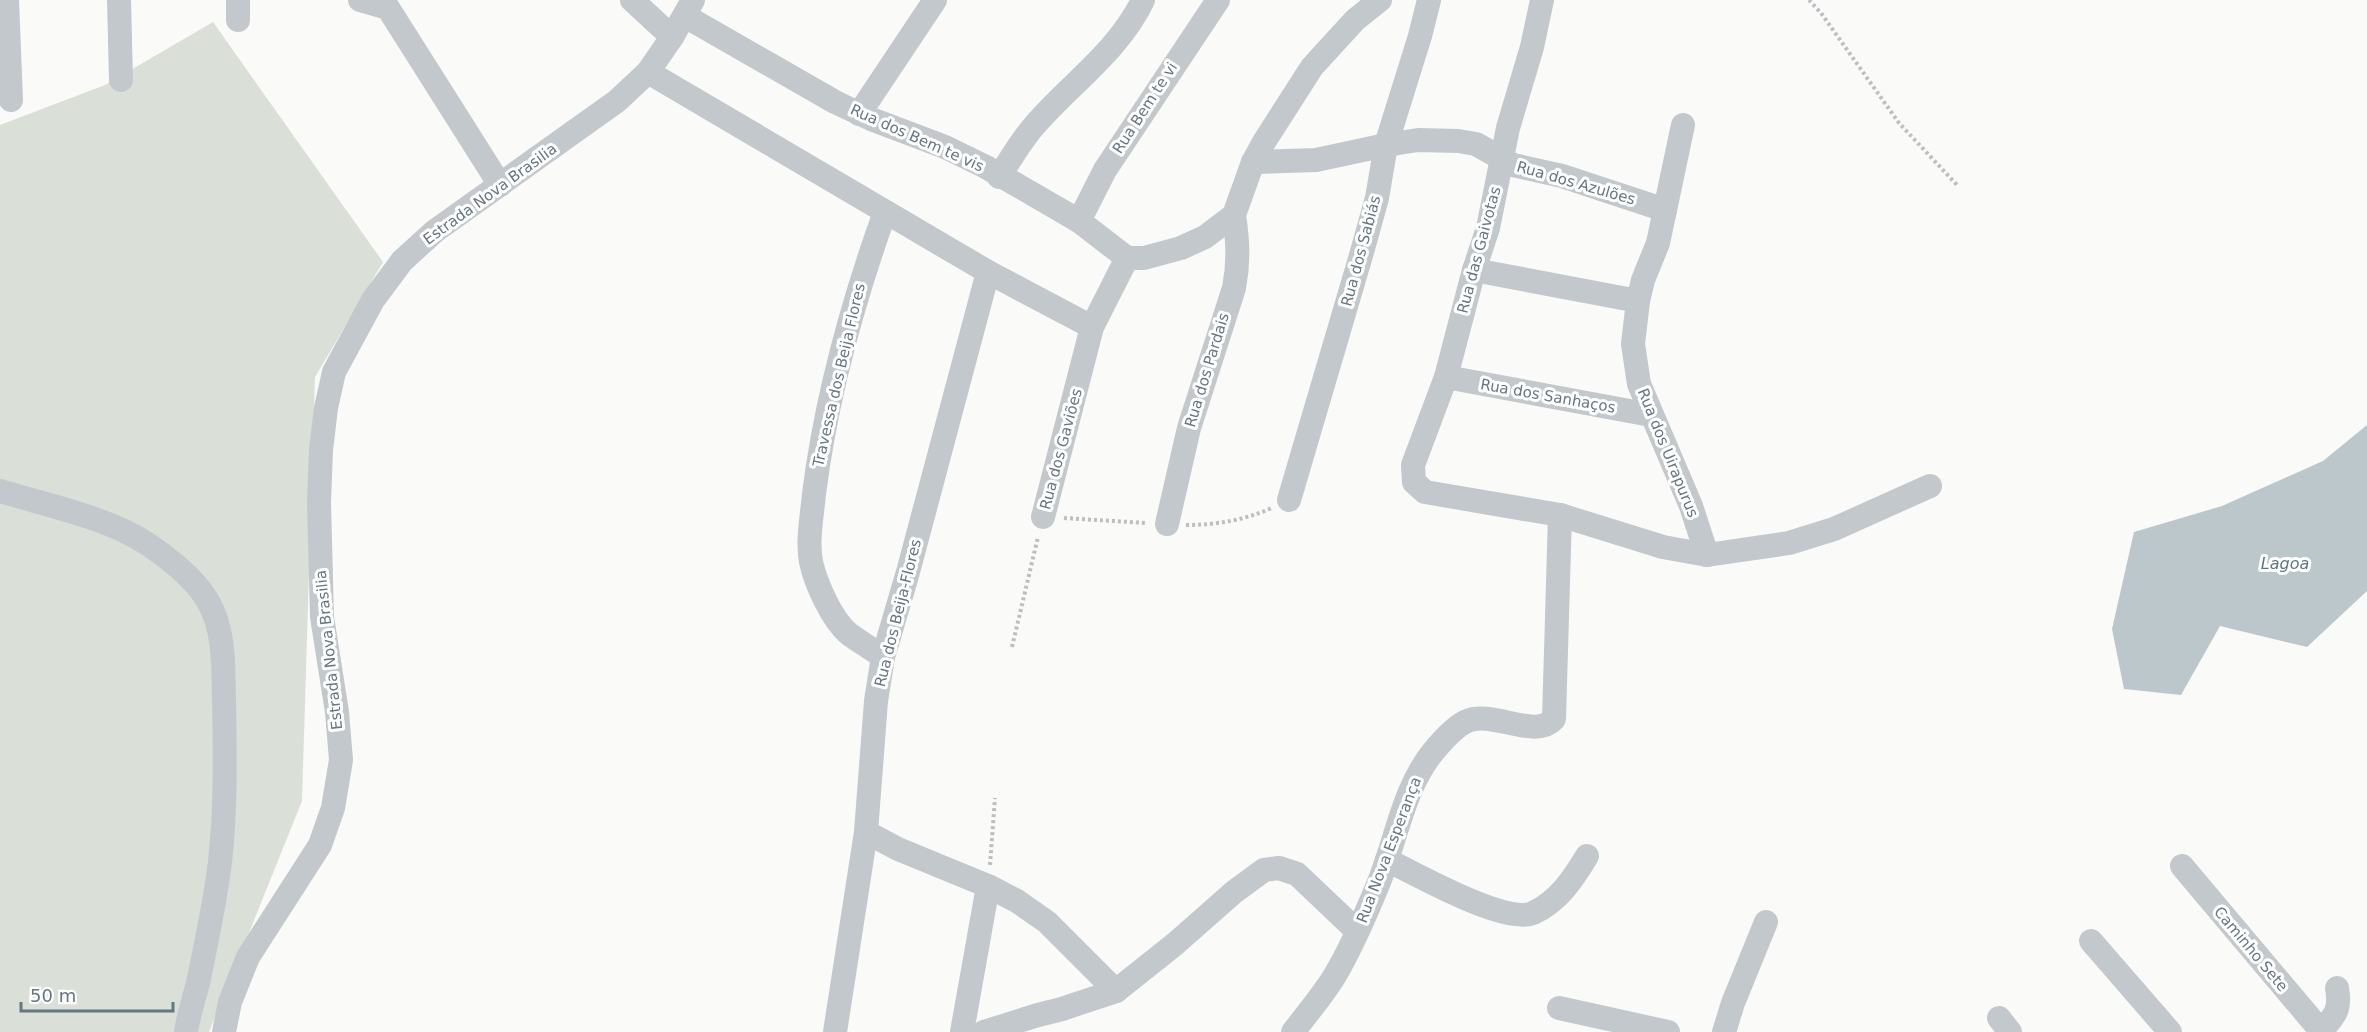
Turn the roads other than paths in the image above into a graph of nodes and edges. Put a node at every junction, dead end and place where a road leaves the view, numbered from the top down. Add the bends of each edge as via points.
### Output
1 (7, 0) edge
2 (119, 0) edge
3 (360, 0) edge
4 (632, 0) edge
5 (935, 0) edge
6 (1143, 0) edge
7 (1218, 0) edge
8 (1380, 0) edge
9 (1429, 0) edge
10 (1542, 0) edge
11 (689, 8) edge
12 (672, 37) junction
13 (648, 72) junction
14 (121, 80) dead end
15 (10, 100) dead end
16 (859, 114) junction
17 (1683, 125) dead end
18 (1386, 145) junction
19 (1502, 159) junction
20 (1253, 162) junction
21 (999, 177) junction
22 (500, 185) junction
23 (1665, 210) junction
24 (885, 212) junction
25 (1234, 215) junction
26 (1079, 221) junction
27 (1127, 258) junction
28 (1474, 270) junction
29 (988, 272) junction
30 (1638, 301) junction
31 (1092, 327) junction
32 (1446, 377) junction
33 (1651, 415) junction
34 (1930, 486) dead end
35 (0, 491) edge
36 (1289, 501) dead end
37 (1560, 514) junction
38 (1043, 517) road end
39 (1167, 524) dead end
40 (1707, 555) junction
41 (883, 657) junction
42 (866, 832) junction
43 (1587, 856) dead end
44 (1387, 860) junction
45 (2182, 866) dead end
46 (988, 886) junction
47 (1766, 922) dead end
48 (1357, 930) junction
49 (2091, 941) dead end
50 (2337, 988) dead end
51 (1116, 991) junction
52 (1559, 1008) dead end
53 (186, 1032) edge
54 (224, 1032) edge
55 (835, 1032) edge
56 (962, 1032) edge
57 (984, 1032) edge
58 (1293, 1032) edge
59 (1668, 1032) edge
60 (1724, 1032) edge
61 (2170, 1032) edge
62 (2321, 1032) edge

1 - 15 street
2 - 14 street
3 - 22 street via 388,8
4 - 12 street
5 - 16 street
6 - 21 street via 1118,40 1033,127
7 - 26 street, Rua Bem te vi via 1105,170
8 - 20 street via 1355,20 1312,67
9 - 18 street, Rua dos Sabiás
10 - 19 street, Rua das Gaivotas
11 - 12 street, Estrada Nova Brasilia
11 - 16 street, Rua dos Bem te vis
12 - 13 street, Estrada Nova Brasilia
13 - 22 street, Estrada Nova Brasilia via 617,101
13 - 24 street
16 - 21 street, Rua dos Bem te vis via 945,147
17 - 23 street, Rua dos Uirapurus
18 - 19 street, Rua dos Azulões via 1418,140 1458,141 1476,144
18 - 20 street, Rua dos Azulões via 1316,160
18 - 36 street, Rua dos Sabiás via 1377,198
19 - 23 street, Rua dos Azulões
19 - 28 street, Rua das Gaivotas via 1488,228
20 - 25 street
21 - 26 street, Rua dos Bem te vis
22 - 54 street, Estrada Nova Brasilia via 435,231 402,261 373,300 334,372 326,408 318,502 322,617 337,712 340,760 333,807 320,845 248,957 230,1002
23 - 30 street, Rua dos Uirapurus
24 - 29 street
24 - 41 street, Travessa dos Beija Flores via 853,307 819,453 810,543 818,583 833,612 848,633
25 - 27 street via 1205,237 1181,248 1144,258
25 - 39 street, Rua dos Pardais via 1239,246 1234,288 1189,428
26 - 27 street, Rua dos Bem te vis
27 - 31 street, Rua dos Gaviões
28 - 30 street
28 - 32 street, Rua das Gaivotas
29 - 31 street
29 - 41 street, Rua dos Beija-Flores
30 - 33 street, Rua dos Uirapurus via 1634,360
31 - 38 street, Rua dos Gaviões
32 - 33 street, Rua dos Sanhaços
32 - 37 street, Rua das Gaivotas via 1413,465 1414,482 1425,492
33 - 40 street, Rua dos Uirapurus
34 - 40 street via 1800,540
35 - 53 street via 116,527 148,544 196,585 210,604 217,623 222,645 223,823 209,925
37 - 40 street via 1663,547
37 - 44 street, Rua Nova Esperança via 1554,719 1544,726 1468,721 1447,737 1416,779
41 - 42 street, Rua dos Beija-Flores
42 - 46 street
42 - 55 street, Rua dos Beija-Flores
43 - 44 street via 1567,887 1532,914 1519,916 1462,897
44 - 48 street, Rua Nova Esperança
45 - 62 street, Caminho Sete
46 - 51 street via 1047,922
46 - 56 street
47 - 60 street
48 - 51 street via 1297,874 1279,868 1264,870
48 - 58 street, Rua Nova Esperança via 1334,978
49 - 61 street
50 - 62 street via 2340,1003
51 - 57 street
52 - 59 street

